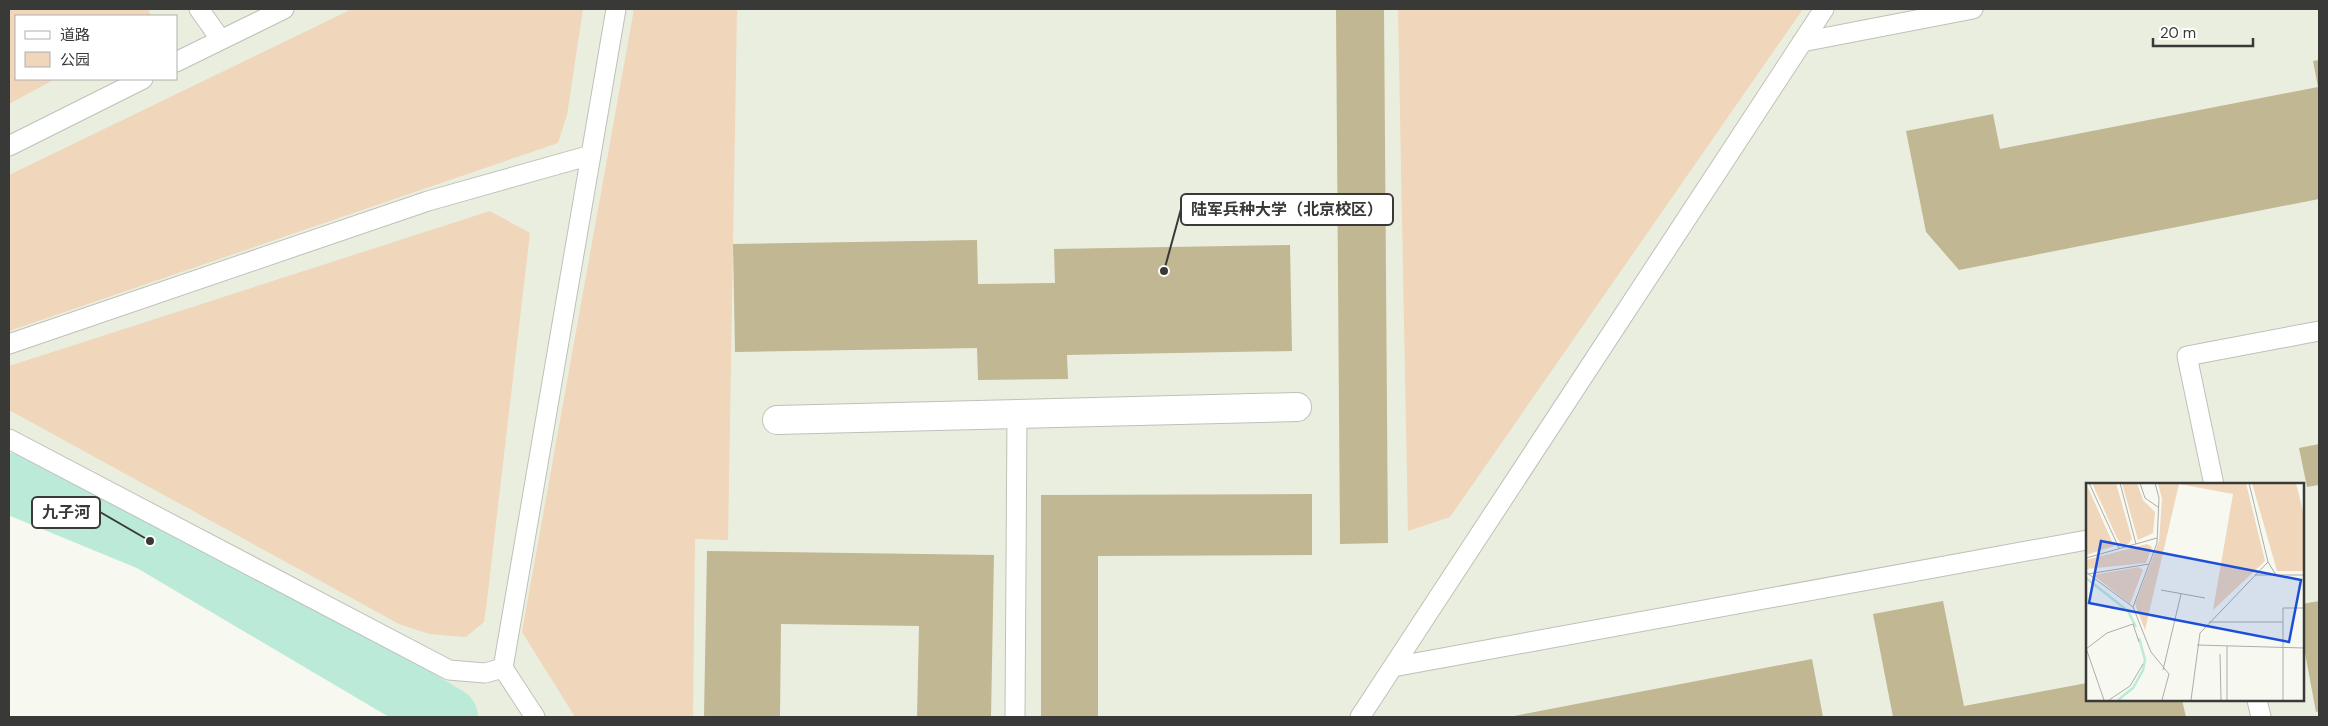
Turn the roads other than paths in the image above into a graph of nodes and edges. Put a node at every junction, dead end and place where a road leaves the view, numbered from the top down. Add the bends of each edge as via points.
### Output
1 (199, 9) edge
2 (284, 9) edge
3 (616, 9) edge
4 (1824, 9) edge
5 (1973, 9) edge
6 (221, 40) junction
7 (1802, 42) junction
8 (178, 61) edge
9 (141, 80) edge
10 (9, 146) edge
11 (591, 156) junction
12 (2319, 330) edge
13 (9, 344) edge
14 (1297, 406) dead end
15 (1017, 414) junction
16 (777, 420) dead end
17 (9, 439) edge
18 (2214, 483) edge
19 (2086, 540) edge
20 (1393, 667) junction
21 (503, 668) junction
22 (2257, 701) edge
23 (535, 717) edge
24 (1015, 717) edge
25 (1360, 717) edge
26 (2261, 717) edge

1 - 6 lane
2 - 6 lane
3 - 11 lane
4 - 7 lane
5 - 7 lane
6 - 8 lane
7 - 20 lane
9 - 10 lane
11 - 13 lane via 428,201
11 - 21 lane
12 - 18 lane via 2187,356
14 - 15 street
15 - 16 street
15 - 24 lane
17 - 21 lane via 449,670 485,673
19 - 20 lane
20 - 25 lane
21 - 23 lane
22 - 26 lane

